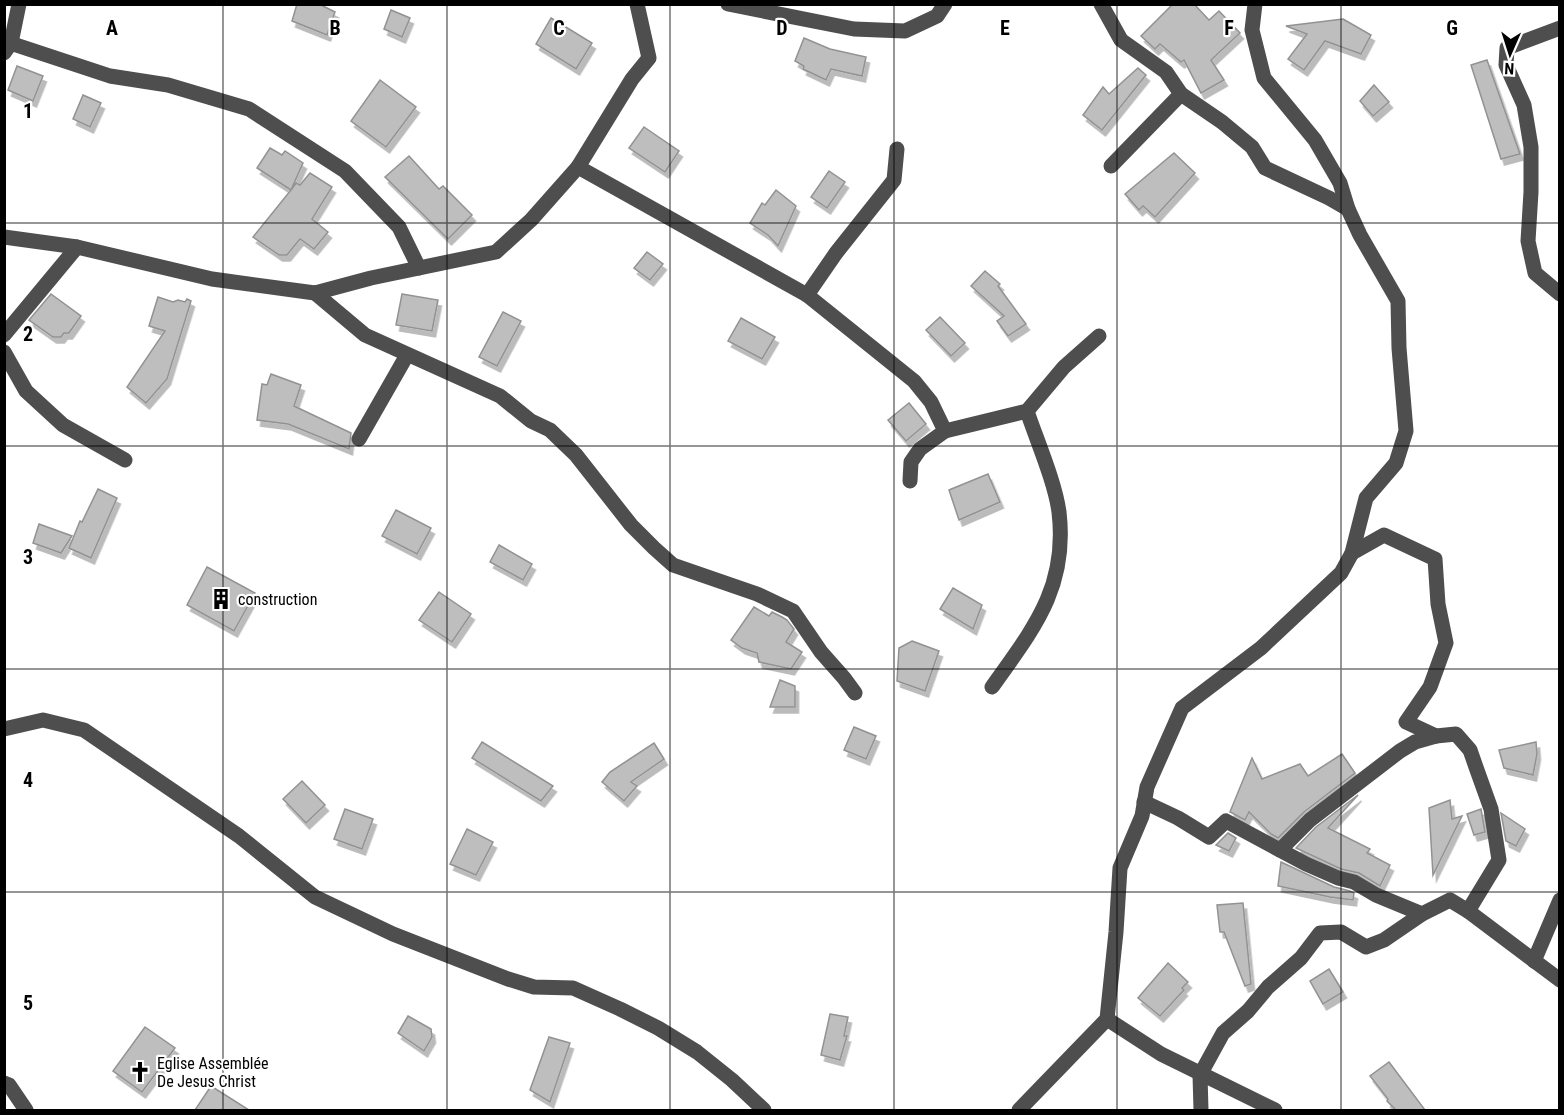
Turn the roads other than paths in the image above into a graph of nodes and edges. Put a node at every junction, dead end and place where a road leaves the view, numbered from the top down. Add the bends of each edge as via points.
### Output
1 (19, 4) edge
2 (637, 4) edge
3 (728, 4) edge
4 (945, 4) edge
5 (1101, 4) edge
6 (1255, 4) edge
7 (1560, 28) edge
8 (7, 46) edge
9 (1181, 94) junction
10 (897, 149) dead end
11 (1111, 166) dead end
12 (578, 167) junction
13 (1348, 209) junction
14 (4, 237) edge
15 (77, 247) junction
16 (419, 268) junction
17 (315, 293) junction
18 (1560, 294) edge
19 (807, 295) junction
20 (4, 335) edge
21 (1099, 336) dead end
22 (4, 352) edge
23 (407, 355) junction
24 (1027, 411) junction
25 (945, 431) junction
26 (359, 439) dead end
27 (125, 460) dead end
28 (910, 481) dead end
29 (1352, 553) junction
30 (992, 687) dead end
31 (855, 693) dead end
32 (4, 729) edge
33 (1436, 736) junction
34 (1144, 802) junction
35 (1280, 850) junction
36 (1560, 900) edge
37 (1468, 911) junction
38 (1422, 914) junction
39 (1534, 961) junction
40 (1560, 980) edge
41 (1107, 1019) junction
42 (1200, 1075) junction
43 (4, 1083) edge
44 (26, 1110) edge
45 (764, 1110) edge
46 (1019, 1110) edge
47 (1201, 1110) edge
48 (1275, 1110) edge

1 - 8 street
2 - 12 street via 649,57
3 - 4 street via 855,29 905,31 936,16
5 - 9 street via 1121,40 1166,72
6 - 13 street via 1252,30 1264,78 1315,140 1340,183
7 - 18 street via 1507,48 1506,65 1524,105 1531,147 1528,240 1535,273
8 - 16 street via 110,76 168,86 249,109 345,171 399,227
9 - 11 street
9 - 13 street via 1252,147 1265,168
10 - 19 street via 894,180
12 - 16 street via 496,252
12 - 19 street
13 - 29 street via 1398,301 1406,431 1396,464 1366,498
14 - 15 street
15 - 17 street via 212,279
15 - 20 street
16 - 17 street
17 - 23 street via 364,334
19 - 25 street via 914,381 931,402
21 - 24 street via 1064,367
22 - 27 street via 26,391 63,425
23 - 26 street
23 - 31 street via 500,396 531,421 550,430 576,455 631,525 673,565 793,611
24 - 25 street
24 - 30 street via 1059,512 1059,553 1049,597 1039,618
25 - 28 street via 920,449 911,462
29 - 33 street via 1384,535 1435,559 1446,643 1430,687 1406,722
29 - 34 street via 1341,573 1262,648 1182,708
32 - 45 street via 43,720 84,730 239,837 315,897 393,934 508,979 534,987 573,988 658,1028 697,1052
33 - 35 street via 1400,751 1310,820
33 - 37 street via 1456,734 1470,750 1491,810 1499,860
34 - 35 street via 1209,837 1226,821
34 - 41 street via 1120,868
35 - 38 street
36 - 39 street
37 - 38 street via 1450,900
37 - 39 street
38 - 42 street via 1384,940 1366,947 1341,932 1320,933 1301,958 1223,1033
39 - 40 street
41 - 42 street
41 - 46 street
42 - 47 street
42 - 48 street
43 - 44 street

